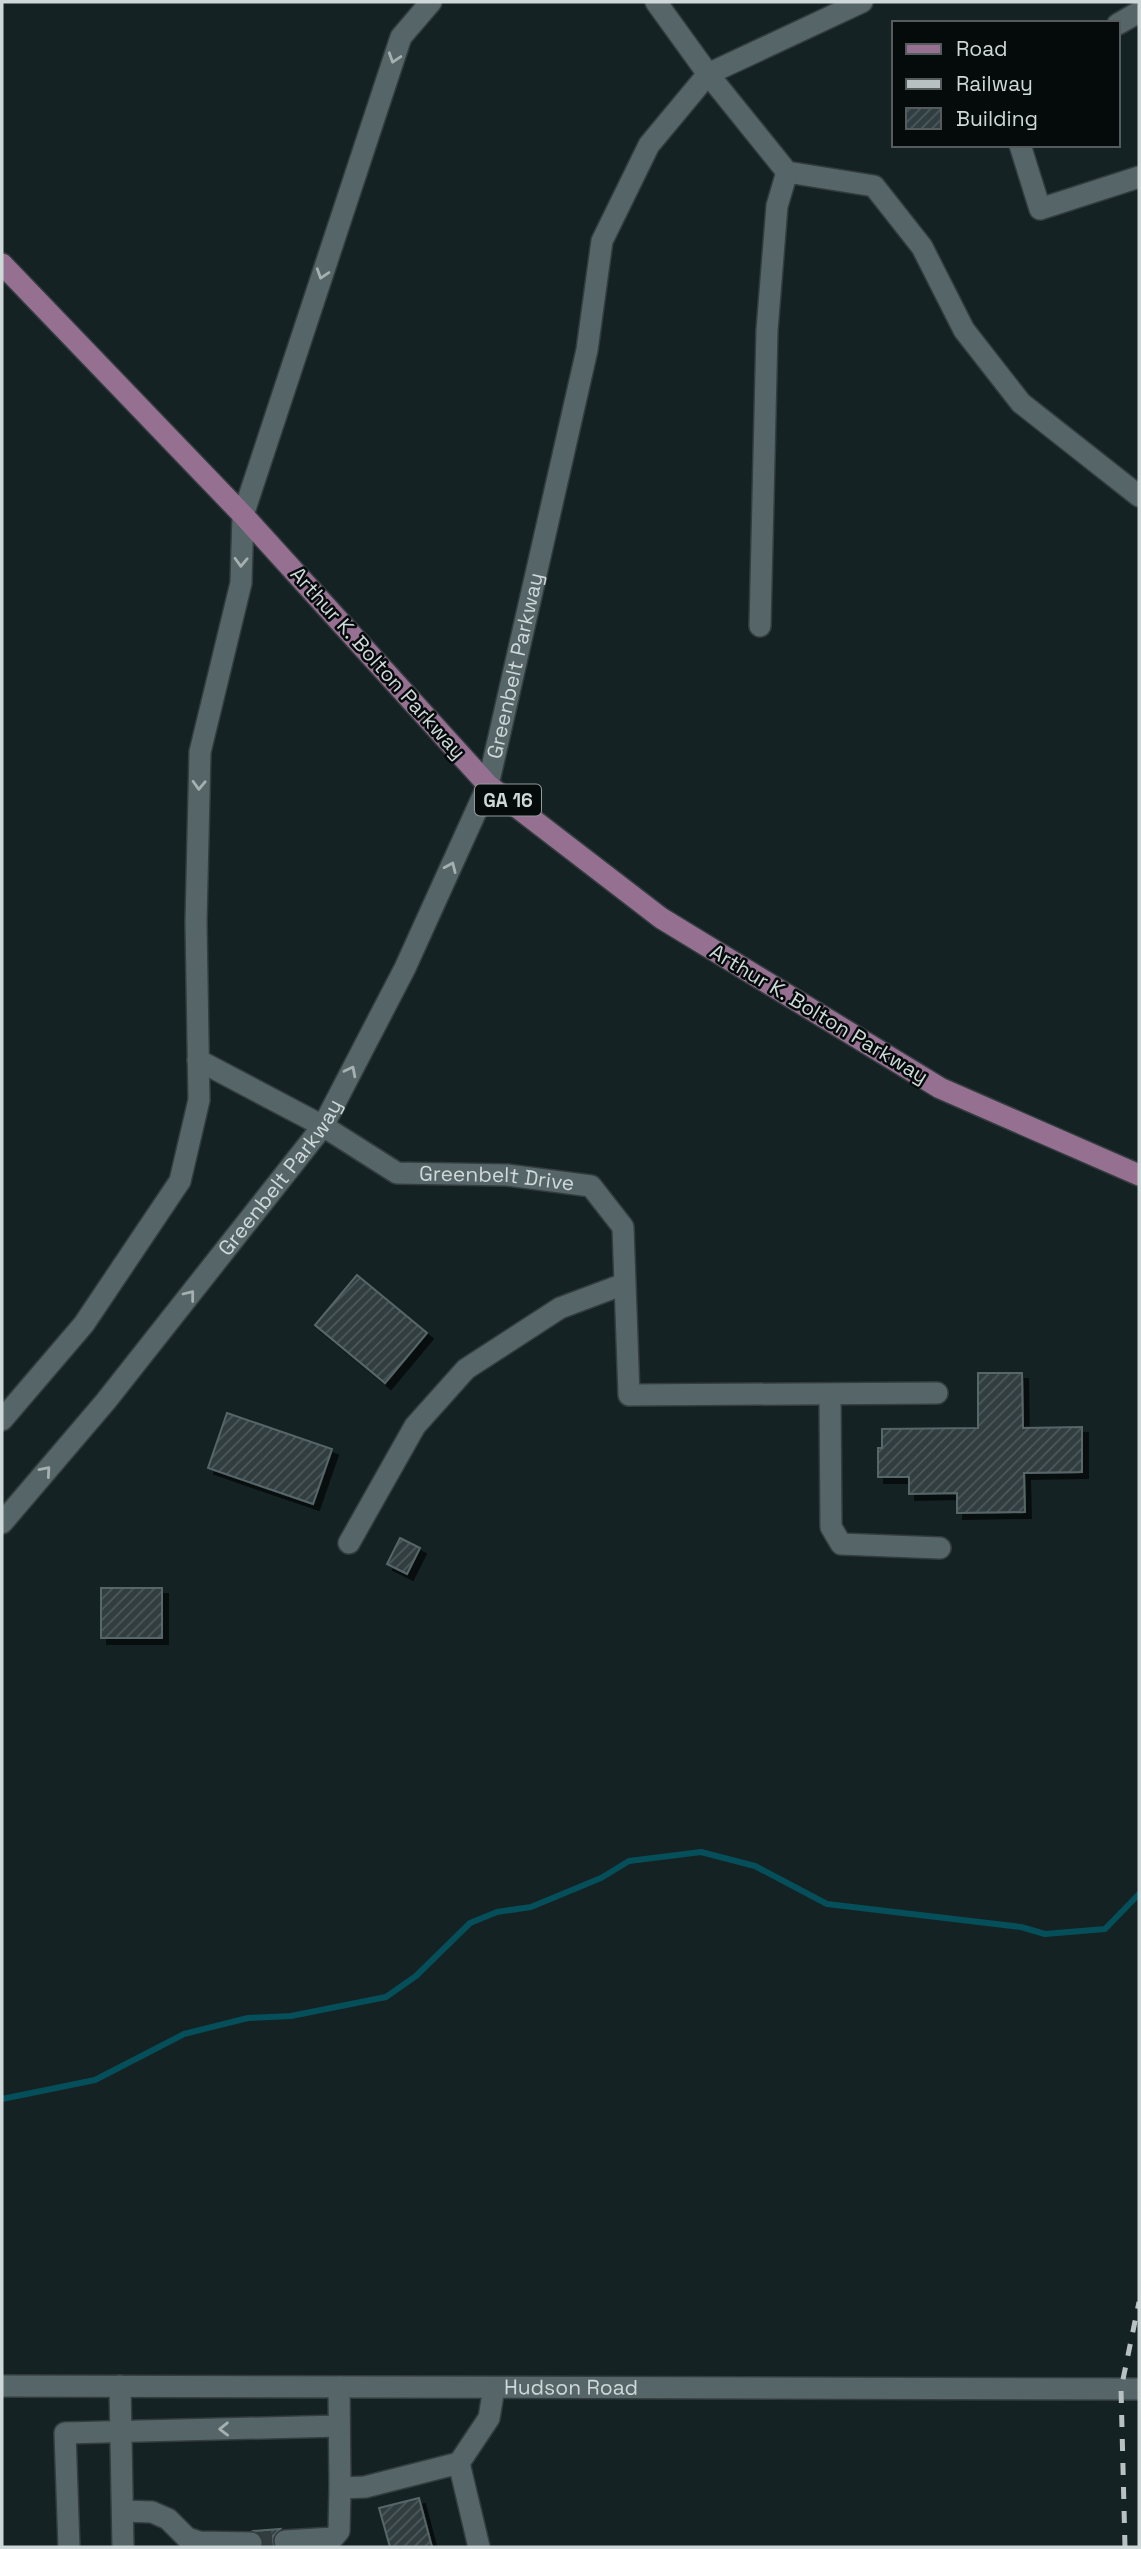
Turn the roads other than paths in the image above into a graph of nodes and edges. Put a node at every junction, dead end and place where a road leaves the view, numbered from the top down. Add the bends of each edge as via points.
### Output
1 (430, 2) edge
2 (656, 2) edge
3 (862, 2) edge
4 (708, 74) junction
5 (1021, 147) edge
6 (787, 172) junction
7 (1139, 177) edge
8 (2, 264) edge
9 (1139, 496) edge
10 (243, 514) junction
11 (760, 626) dead end
12 (488, 785) junction
13 (198, 1060) junction
14 (323, 1126) junction
15 (1139, 1175) edge
16 (624, 1284) junction
17 (937, 1393) dead end
18 (830, 1395) junction
19 (2, 1420) edge
20 (2, 1523) edge
21 (349, 1543) dead end
22 (940, 1548) dead end
23 (2, 2386) edge
24 (120, 2386) junction
25 (339, 2387) junction
26 (494, 2388) junction
27 (1139, 2389) edge
28 (339, 2426) junction
29 (120, 2432) junction
30 (459, 2463) junction
31 (340, 2488) junction
32 (122, 2511) junction
33 (285, 2541) dead end
34 (251, 2543) dead end
35 (69, 2547) edge
36 (124, 2547) edge
37 (479, 2547) edge

1 -> 10 street via 401,37
2 - 4 street
3 - 4 street, Greenbelt Parkway
4 - 6 street
4 - 12 street, Greenbelt Parkway via 649,145 602,241 587,350
5 - 7 street via 1040,209
6 - 9 street via 874,186 922,247 964,330 1021,403
6 - 11 street via 777,206 766,330
8 - 10 main road, Arthur K. Bolton Parkway / GA 16
10 - 12 main road, Arthur K. Bolton Parkway / GA 16
10 -> 13 street via 241,583 200,752
14 -> 12 street, Greenbelt Parkway via 405,968
12 - 15 main road, Arthur K. Bolton Parkway / GA 16 via 661,918 940,1088
13 - 14 street, Greenbelt Drive
13 - 19 street via 199,1100 180,1181 84,1324
14 - 16 street, Greenbelt Drive via 397,1173 507,1175 591,1186 623,1227
20 -> 14 street, Greenbelt Parkway via 106,1401
16 - 18 street, Greenbelt Drive via 629,1395
16 - 21 street via 560,1308 466,1368 415,1426
17 - 18 street
18 - 22 street via 831,1527 841,1544
23 - 24 street, Hudson Road
24 - 25 street, Hudson Road
24 - 29 street
25 - 26 street, Hudson Road
25 - 28 street
26 - 27 street, Hudson Road
26 - 30 street via 489,2418
28 -> 29 street
28 - 31 street
29 - 32 street
29 - 35 street via 65,2432
30 - 31 street via 365,2487
30 - 37 street
31 - 33 street via 339,2530 334,2538
32 - 34 street via 160,2515 187,2539 199,2542
32 - 36 street

